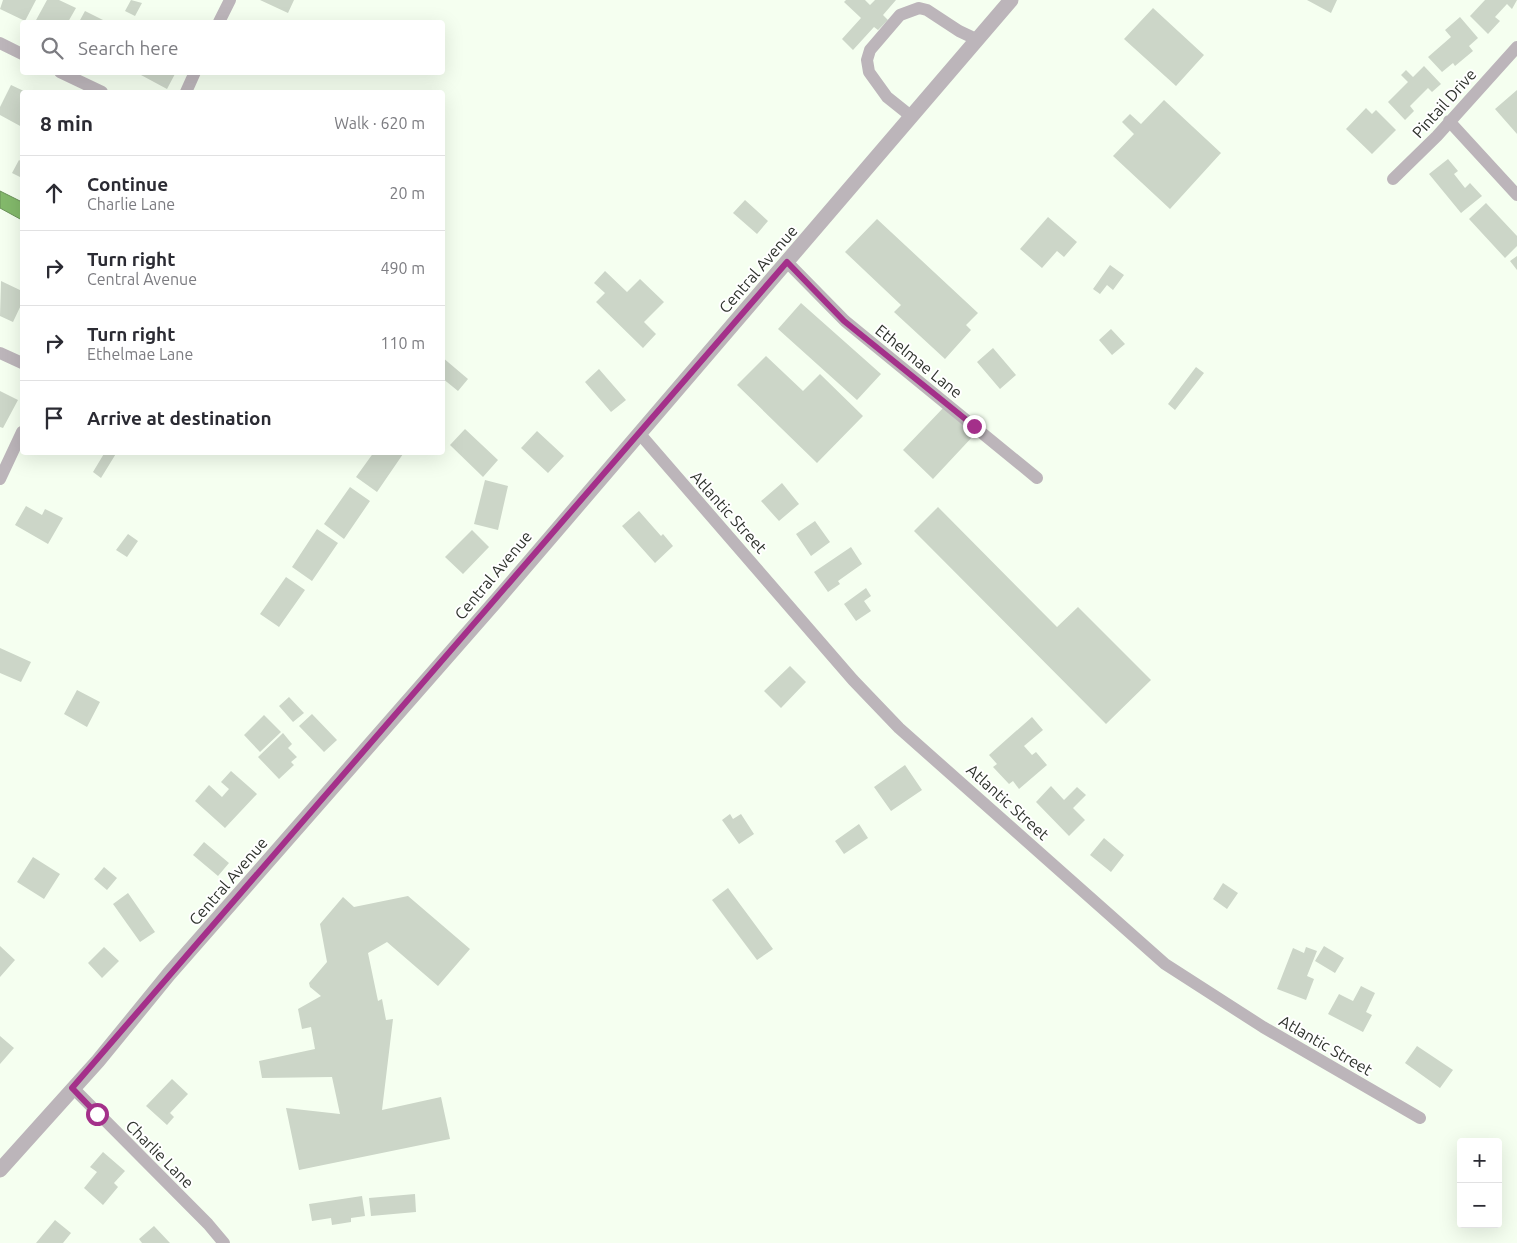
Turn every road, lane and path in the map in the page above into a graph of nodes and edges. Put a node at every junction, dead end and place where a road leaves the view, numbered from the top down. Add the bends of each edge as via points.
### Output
1 (230, 0) edge
2 (1011, 0) edge
3 (220, 20) edge
4 (978, 40) junction
5 (0, 44) edge
6 (1517, 47) edge
7 (20, 53) edge
8 (66, 75) edge
9 (194, 75) edge
10 (98, 90) edge
11 (187, 90) edge
12 (912, 117) junction
13 (1449, 121) junction
14 (1393, 179) dead end
15 (1517, 195) edge
16 (787, 262) junction
17 (0, 353) edge
18 (20, 362) edge
19 (639, 433) junction
20 (20, 436) edge
21 (1038, 478) dead end
22 (0, 479) edge
23 (72, 1088) junction
24 (1420, 1118) dead end
25 (0, 1170) edge
26 (224, 1243) edge

1 - 3 street
2 - 4 street, Central Avenue
4 - 12 street, Central Avenue
4 - 12 street via 927,10 919,8 900,15 870,50 867,60 869,72 887,97
5 - 7 street
6 - 13 street, Pintail Drive
8 - 10 street
9 - 11 street
12 - 16 street, Central Avenue
13 - 14 street, Pintail Drive
13 - 15 street
16 - 19 street, Central Avenue
16 - 21 street, Ethelmae Lane via 844,321
17 - 18 street
19 - 23 street, Central Avenue
19 - 24 street, Atlantic Street via 853,680 900,728 1165,964 1263,1028
20 - 22 street
23 - 25 street, Central Avenue
23 - 26 street, Charlie Lane

